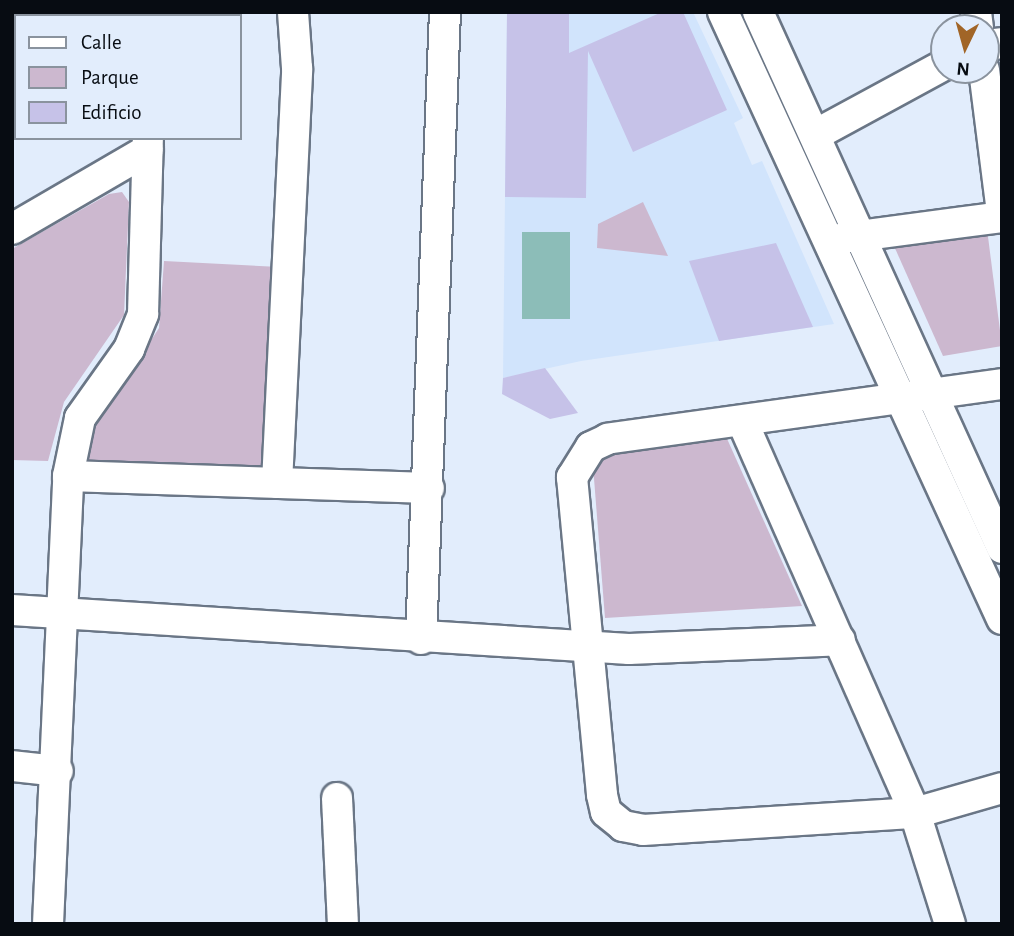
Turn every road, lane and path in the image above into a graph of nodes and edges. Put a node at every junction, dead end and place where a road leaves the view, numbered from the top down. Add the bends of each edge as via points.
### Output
1 (293, 12) edge
2 (445, 12) edge
3 (723, 12) edge
4 (758, 12) edge
5 (930, 73) edge
6 (986, 84) edge
7 (815, 135) junction
8 (148, 144) edge
9 (1002, 215) edge
10 (12, 229) edge
11 (860, 233) junction
12 (826, 243) junction
13 (1002, 384) edge
14 (930, 394) junction
15 (900, 399) junction
16 (743, 423) junction
17 (68, 476) junction
18 (277, 483) junction
19 (429, 488) junction
20 (1002, 548) edge
21 (12, 610) edge
22 (64, 614) junction
23 (1002, 619) edge
24 (421, 639) junction
25 (841, 640) junction
26 (592, 647) junction
27 (12, 766) edge
28 (58, 771) junction
29 (1002, 788) edge
30 (337, 798) dead end
31 (915, 813) junction
32 (48, 924) edge
33 (342, 924) edge
34 (950, 924) edge

1 - 18 street via 297,68
2 - 19 street
3 - 12 street
4 - 7 street
5 - 7 street
6 - 9 street
7 - 11 street
8 - 10 street
8 - 17 street via 143,314 129,349 80,418
9 - 11 street
11 - 12 street
11 - 14 street
12 - 15 street
13 - 14 street
14 - 15 street
14 - 20 street
15 - 16 street
15 - 23 street
16 - 25 street
16 - 26 street via 608,439 590,446 579,459 572,477
17 - 18 street
17 - 22 street
18 - 19 street
19 - 24 street
21 - 22 street
22 - 24 street
22 - 28 street
24 - 26 street
25 - 26 street
25 - 31 street
26 - 31 street via 602,795 606,812 623,826 643,830
27 - 28 street
28 - 32 street
29 - 31 street
30 - 33 street
31 - 34 street

